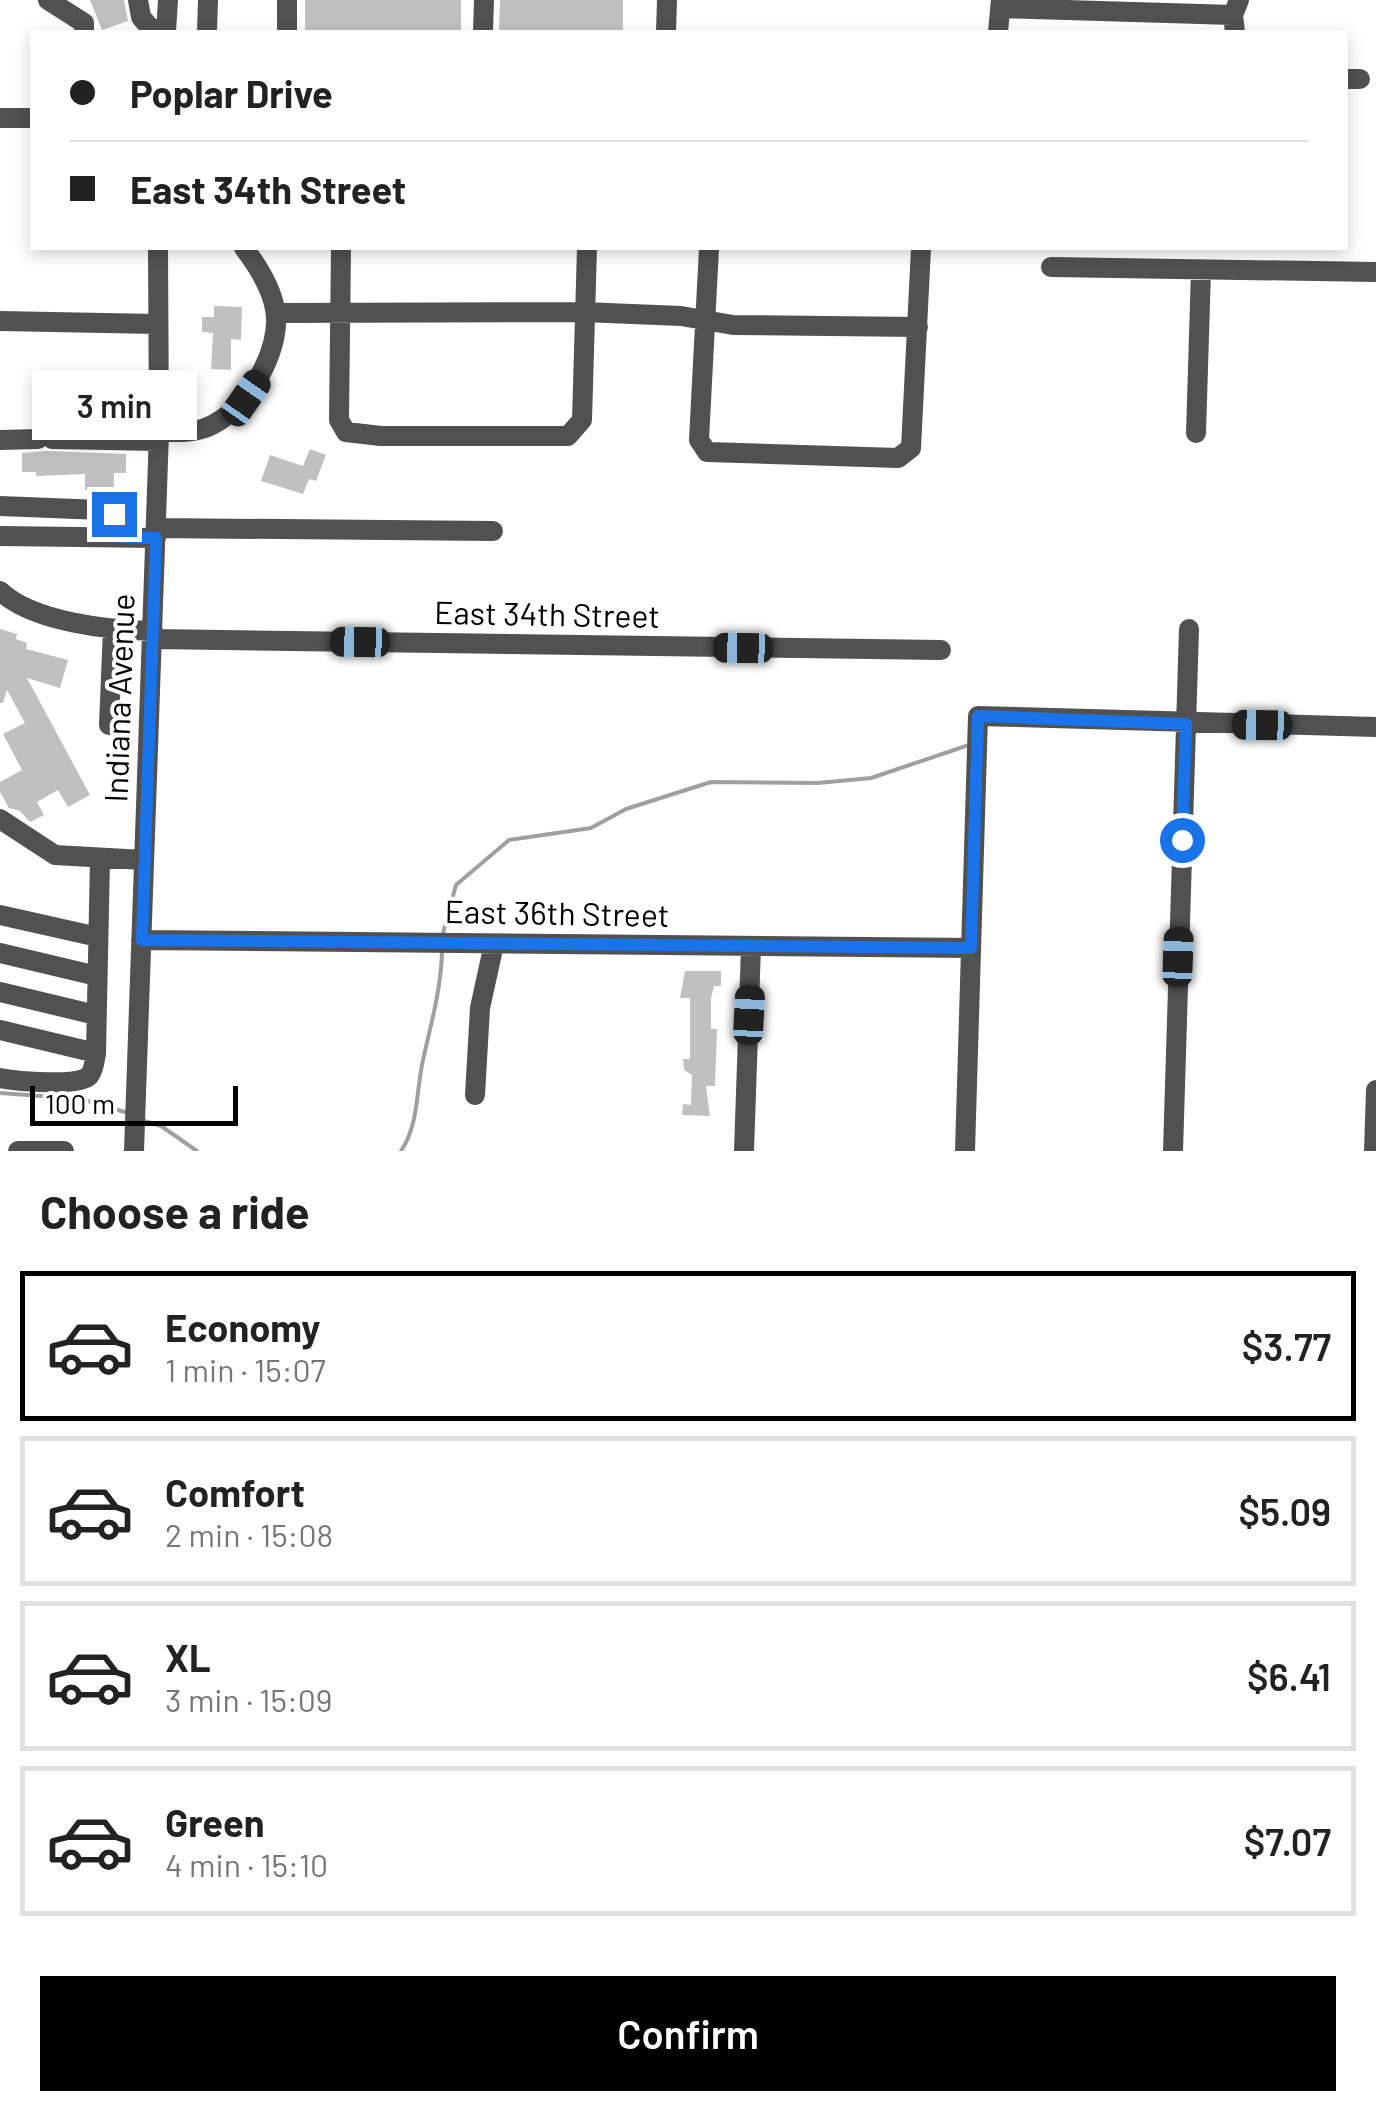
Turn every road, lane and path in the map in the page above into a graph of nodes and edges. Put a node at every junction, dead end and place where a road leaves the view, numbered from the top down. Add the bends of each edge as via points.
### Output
1 (48, 0) edge
2 (138, 0) edge
3 (168, 0) edge
4 (208, 0) edge
5 (288, 0) edge
6 (484, 0) edge
7 (666, 0) edge
8 (1236, 16) edge
9 (1000, 18) edge
10 (156, 29) edge
11 (84, 30) edge
12 (207, 30) edge
13 (287, 30) edge
14 (483, 30) edge
15 (666, 30) edge
16 (0, 118) edge
17 (30, 118) edge
18 (158, 250) edge
19 (245, 250) edge
20 (341, 250) edge
21 (587, 250) edge
22 (709, 250) edge
23 (922, 250) edge
24 (1051, 267) dead end
25 (1201, 270) junction
26 (1376, 272) edge
27 (340, 312) junction
28 (582, 312) junction
29 (276, 314) junction
30 (0, 321) edge
31 (708, 321) junction
32 (156, 324) junction
33 (918, 328) junction
34 (1196, 433) dead end
35 (159, 437) junction
36 (0, 440) edge
37 (0, 506) edge
38 (493, 531) dead end
39 (156, 533) junction
40 (0, 536) edge
41 (122, 537) junction
42 (0, 591) edge
43 (113, 629) junction
44 (1189, 629) dead end
45 (153, 634) junction
46 (942, 650) dead end
47 (1186, 724) junction
48 (109, 725) dead end
49 (1376, 726) edge
50 (0, 819) edge
51 (100, 860) junction
52 (144, 860) junction
53 (0, 915) edge
54 (98, 938) junction
55 (142, 940) junction
56 (494, 944) junction
57 (752, 947) junction
58 (971, 948) junction
59 (0, 953) edge
60 (97, 976) junction
61 (0, 992) edge
62 (96, 1015) junction
63 (0, 1030) edge
64 (96, 1053) junction
65 (0, 1078) edge
66 (1376, 1090) edge
67 (474, 1094) dead end
68 (18, 1151) edge
69 (64, 1151) edge
70 (134, 1151) edge
71 (744, 1151) edge
72 (965, 1151) edge
73 (1172, 1151) edge
74 (1374, 1151) edge

1 - 11 street via 84,23
2 - 10 street
3 - 10 street
4 - 12 street
5 - 13 street
6 - 14 street
7 - 15 street
8 - 9 street
16 - 17 street
18 - 32 street, Indiana Avenue
19 - 29 street
20 - 27 street
21 - 28 street
22 - 31 street
23 - 33 street
24 - 25 street
25 - 26 street
25 - 34 street
27 - 28 street
27 - 28 street via 339,420 346,432 568,436 582,420
27 - 29 street
28 - 31 street
29 - 35 street via 270,349 246,398 205,428
30 - 32 street
31 - 33 street
31 - 33 street via 699,440 707,452 898,458 911,448
32 - 35 street, Indiana Avenue
35 - 36 street
35 - 39 street, Indiana Avenue
37 - 41 street via 102,510 122,522
38 - 39 street
39 - 41 street
39 - 45 street, Indiana Avenue
40 - 41 street
42 - 43 street, East 34th Street via 14,604
43 - 45 street, East 34th Street
43 - 48 street
44 - 47 street
45 - 46 street, East 34th Street
45 - 52 street, Indiana Avenue
47 - 49 street
47 - 58 street via 978,716
47 - 73 street
50 - 51 street via 55,855
51 - 52 street
51 - 54 street
52 - 55 street, Indiana Avenue
53 - 54 street
54 - 60 street
55 - 56 street, East 36th Street
55 - 70 street, Indiana Avenue
56 - 57 street, East 36th Street
56 - 67 street via 480,1008
57 - 58 street, East 36th Street
57 - 71 street
58 - 72 street
59 - 60 street
60 - 62 street
61 - 62 street
62 - 64 street
63 - 64 street
64 - 65 street via 85,1080
66 - 74 street
68 - 69 street

